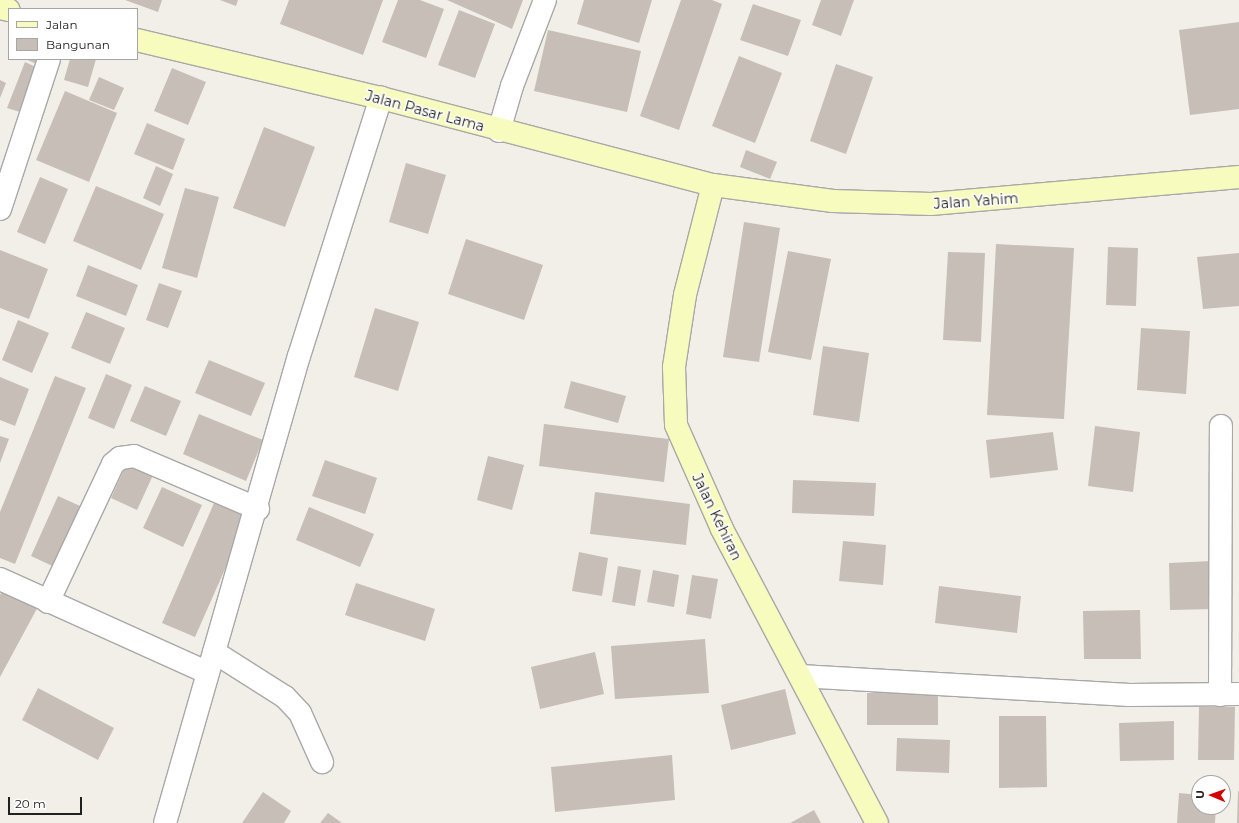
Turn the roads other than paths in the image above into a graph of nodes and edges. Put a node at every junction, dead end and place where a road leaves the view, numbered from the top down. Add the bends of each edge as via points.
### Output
1 (545, 0) edge
2 (138, 40) edge
3 (49, 60) edge
4 (381, 98) junction
5 (499, 131) junction
6 (1239, 177) edge
7 (713, 185) junction
8 (0, 209) edge
9 (1220, 426) dead end
10 (258, 509) junction
11 (0, 579) edge
12 (48, 602) junction
13 (214, 652) junction
14 (208, 673) junction
15 (800, 676) junction
16 (1230, 695) edge
17 (322, 762) dead end
18 (166, 823) edge
19 (877, 823) edge

1 - 5 street via 512,86
2 - 4 street, Jalan Pasar Lama
3 - 8 street
4 - 5 street, Jalan Pasar Lama
4 - 10 street via 299,356
5 - 7 street, Jalan Pasar Lama
6 - 7 street, Jalan Yahim via 931,204 833,201
7 - 15 street, Jalan Kehiran via 684,302 674,367 676,425 722,529
9 - 16 street
10 - 12 street via 134,456 120,458 113,464
10 - 13 street
11 - 12 street
12 - 14 street
13 - 14 street
13 - 17 street via 257,676 285,697 300,713
14 - 18 street
15 - 16 street via 1122,695
15 - 19 street, Jalan Kehiran

